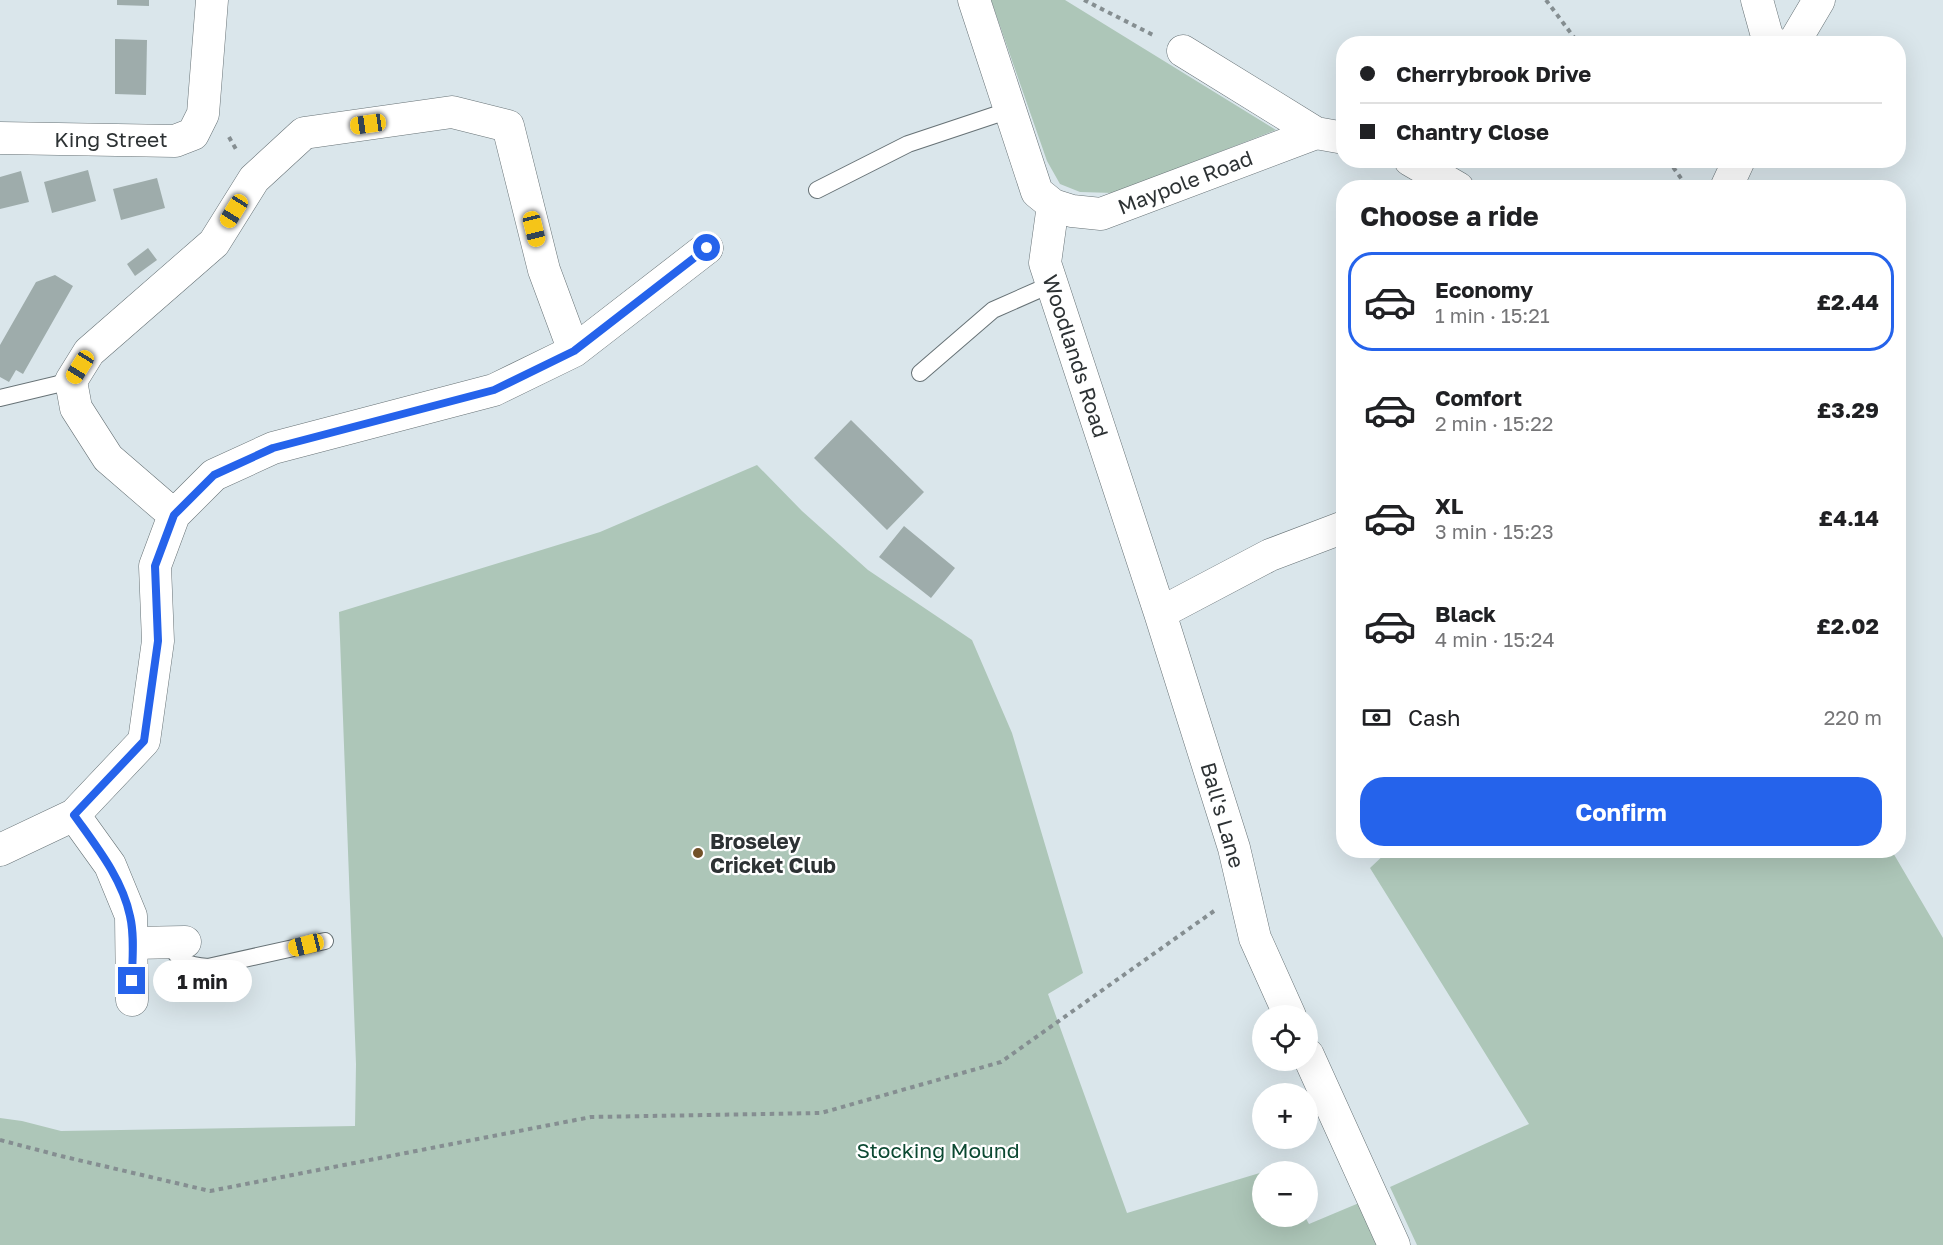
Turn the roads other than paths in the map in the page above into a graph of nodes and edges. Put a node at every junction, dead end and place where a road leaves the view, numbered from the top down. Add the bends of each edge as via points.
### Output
1 (212, 0) edge
2 (974, 0) edge
3 (1757, 0) edge
4 (1819, 0) edge
5 (1767, 36) edge
6 (1798, 36) edge
7 (1183, 51) road end
8 (1010, 110) junction
9 (1330, 135) edge
10 (0, 138) edge
11 (1424, 168) edge
12 (1444, 180) edge
13 (817, 190) dead end
14 (1053, 205) junction
15 (707, 248) dead end
16 (1052, 284) junction
17 (574, 351) junction
18 (920, 373) dead end
19 (71, 381) junction
20 (0, 398) edge
21 (174, 515) junction
22 (1336, 530) edge
23 (1160, 613) junction
24 (74, 815) junction
25 (0, 850) edge
26 (325, 941) dead end
27 (177, 942) joint
28 (132, 943) junction
29 (132, 1000) dead end
30 (1285, 1005) edge
31 (1315, 1071) edge
32 (1394, 1245) edge

1 - 10 street, King Street via 202,114 193,134 174,141
2 - 8 street
3 - 5 street
4 - 6 street
7 - 9 street, Maypole Road
8 - 13 lane via 909,144
8 - 14 street via 1037,192
9 - 14 street, Maypole Road via 1101,214
11 - 12 street
14 - 16 street, Woodlands Road via 1045,263
15 - 17 street
16 - 18 lane via 993,310
16 - 23 street, Woodlands Road
17 - 19 street via 544,270 508,126 452,112 304,133 254,179 214,243 89,352
17 - 21 street via 494,390 273,448 214,475
19 - 20 lane
19 - 21 street via 76,408 108,458
21 - 24 street via 155,566 158,641 144,741
22 - 23 street via 1270,555
23 - 30 street, Ball's Lane via 1234,848 1255,938
24 - 25 street
24 - 28 street via 110,865 130,916
26 - 27 lane via 208,968 179,960
27 - 28 street
28 - 29 street
31 - 32 street

